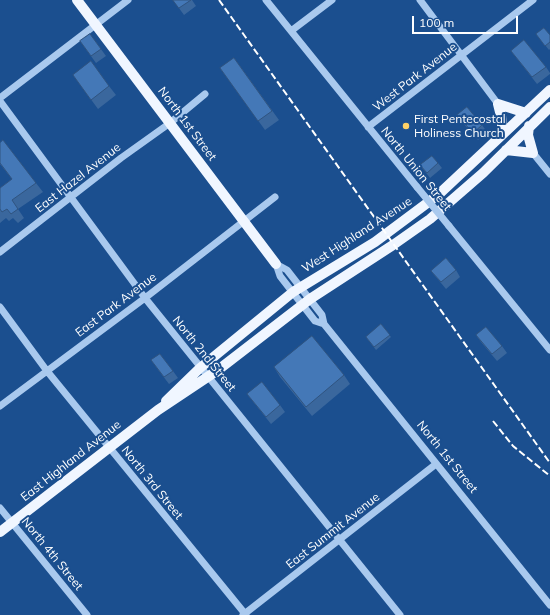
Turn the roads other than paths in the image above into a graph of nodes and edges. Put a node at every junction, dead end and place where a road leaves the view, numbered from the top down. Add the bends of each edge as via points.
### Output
1 (77, 0) edge
2 (128, 0) edge
3 (266, 0) edge
4 (332, 0) edge
5 (420, 0) edge
6 (533, 0) edge
7 (96, 26) junction
8 (291, 31) junction
9 (461, 56) junction
10 (550, 90) edge
11 (205, 94) dead end
12 (0, 99) edge
13 (498, 104) junction
14 (550, 107) edge
15 (526, 112) junction
16 (170, 123) junction
17 (529, 126) junction
18 (368, 127) junction
19 (502, 135) junction
20 (506, 150) junction
21 (533, 153) junction
22 (550, 174) edge
23 (72, 197) junction
24 (275, 197) dead end
25 (245, 221) junction
26 (0, 252) edge
27 (276, 264) joint
28 (297, 290) junction
29 (144, 298) junction
30 (306, 302) junction
31 (0, 307) edge
32 (550, 350) edge
33 (200, 368) junction
34 (47, 371) junction
35 (208, 377) junction
36 (0, 406) edge
37 (158, 410) junction
38 (109, 448) junction
39 (436, 464) junction
40 (0, 508) edge
41 (12, 523) junction
42 (0, 532) edge
43 (340, 540) junction
44 (550, 605) edge
45 (244, 614) edge
46 (87, 615) edge
47 (400, 615) edge

1 - 7 main road, North 1st Street
2 - 7 street
3 - 8 street, North Union Street
4 - 8 street
5 - 9 street
6 - 9 street, West Park Avenue
7 - 12 street
7 - 16 main road, North 1st Street
8 - 18 street, North Union Street
9 - 13 street
9 - 18 street, West Park Avenue
10 - 15 main road, West Highland Avenue
11 - 16 street, East Hazel Avenue
12 - 23 street, North 2nd Street
13 - 15 main road
13 - 19 main road
14 - 17 main road
15 - 19 main road, West Highland Avenue
16 - 23 street, East Hazel Avenue
16 - 25 main road, North 1st Street
17 - 20 main road
17 - 21 main road via 528,135
18 - 32 street, North Union Street, bridge
19 - 28 main road, West Highland Avenue via 454,182 419,211 369,246
20 - 21 main road
20 - 30 main road via 430,219
21 - 22 street
23 - 26 street, East Hazel Avenue
23 - 29 street, North 2nd Street
24 - 25 street
25 - 27 main road, North 1st Street
25 - 29 street, East Park Avenue
27 - 28 street, North 1st Street via 287,270
28 - 30 street, North 1st Street
28 - 33 main road, East Highland Avenue
29 - 33 street, North 2nd Street
29 - 34 street, East Park Avenue
30 - 35 main road, East Highland Avenue
30 - 39 street, North 1st Street via 316,321 324,324
31 - 34 street, North 3rd Street
33 - 35 street, North 2nd Street
33 - 37 main road, East Highland Avenue via 177,388
34 - 36 street, East Park Avenue
34 - 38 street, North 3rd Street
35 - 37 main road, East Highland Avenue
35 - 43 street, North 2nd Street
37 - 38 main road, East Highland Avenue
38 - 41 main road, East Highland Avenue
38 - 45 street, North 3rd Street
39 - 43 street, East Summit Avenue
39 - 44 street, North 1st Street
40 - 41 street, North 4th Street
41 - 42 main road, East Highland Avenue
41 - 46 street, North 4th Street
43 - 45 street, East Summit Avenue
43 - 47 street, North 2nd Street

